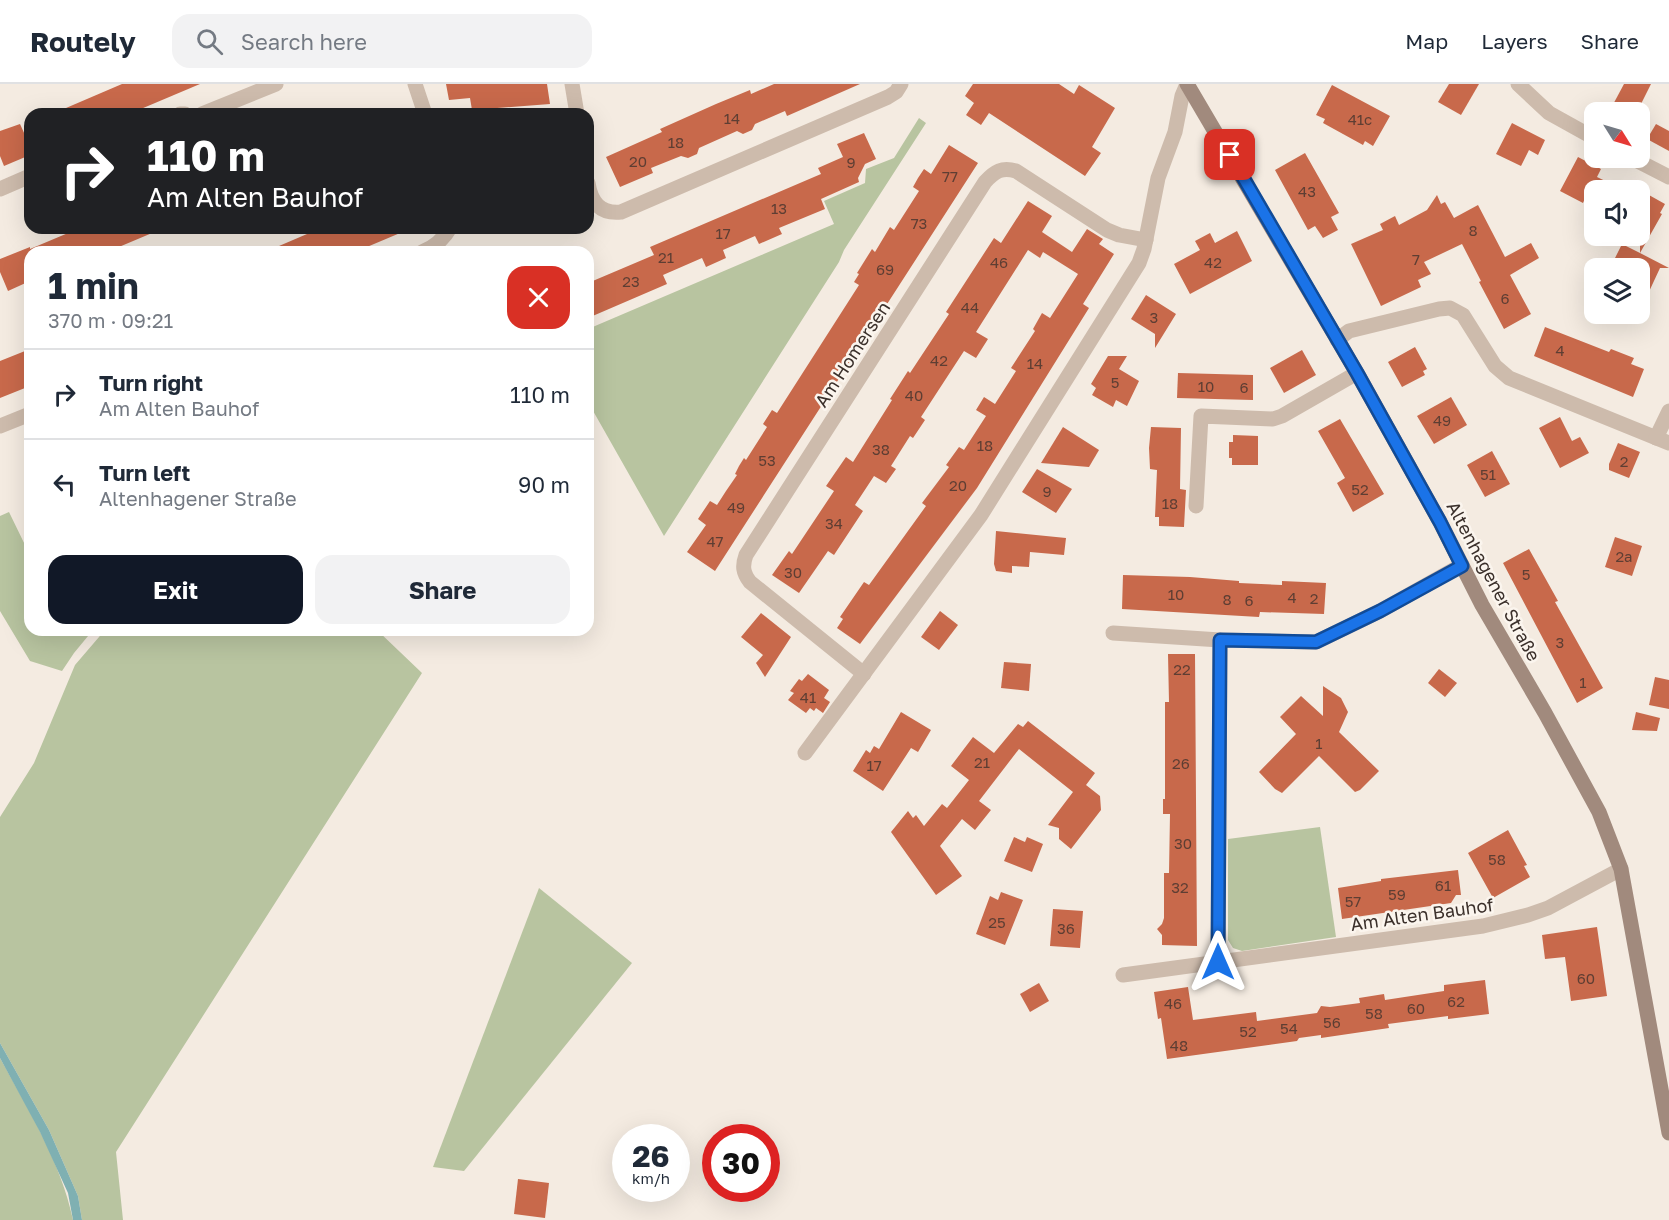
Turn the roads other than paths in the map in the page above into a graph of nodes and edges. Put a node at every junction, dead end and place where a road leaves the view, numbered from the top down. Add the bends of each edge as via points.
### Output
1 (276, 84) edge
2 (414, 84) edge
3 (572, 84) edge
4 (901, 84) edge
5 (1187, 84) edge
6 (1518, 84) edge
7 (217, 108) edge
8 (423, 108) edge
9 (576, 108) edge
10 (1584, 132) edge
11 (1650, 167) edge
12 (1669, 177) edge
13 (24, 179) edge
14 (0, 189) edge
15 (594, 202) edge
16 (447, 234) edge
17 (1146, 240) junction
18 (434, 246) edge
19 (1337, 340) junction
20 (1357, 373) junction
21 (1669, 411) edge
22 (24, 416) edge
23 (0, 426) edge
24 (1663, 441) edge
25 (1196, 506) dead end
26 (1462, 566) junction
27 (1113, 633) dead end
28 (1220, 640) junction
29 (864, 674) junction
30 (805, 753) dead end
31 (1621, 869) junction
32 (1218, 962) junction
33 (1123, 975) dead end
34 (1669, 1133) edge

1 - 7 street
2 - 8 street
3 - 9 street
4 - 15 street via 888,97 621,212 609,211
5 - 17 street via 1158,178
5 - 19 main road, Altenhagener Straße
6 - 10 street via 1549,113
11 - 12 street
13 - 14 street
16 - 18 street
17 - 29 street via 1139,263 997,492
17 - 29 street, Am Homersen via 1107,230 1016,171 996,171 986,182 743,562 750,582
19 - 20 main road, Altenhagener Straße
19 - 24 street via 1349,332 1450,308 1467,319 1495,366 1518,383
20 - 25 street via 1273,420 1201,416
20 - 26 main road, Altenhagener Straße
21 - 24 street
22 - 23 street
26 - 28 street via 1316,642
26 - 31 main road, Altenhagener Straße via 1599,812
27 - 28 street
28 - 32 street
29 - 30 street
31 - 32 street, Am Alten Bauhof via 1548,908 1511,920
31 - 34 main road, Altenhagener Straße
32 - 33 street, Am Alten Bauhof

